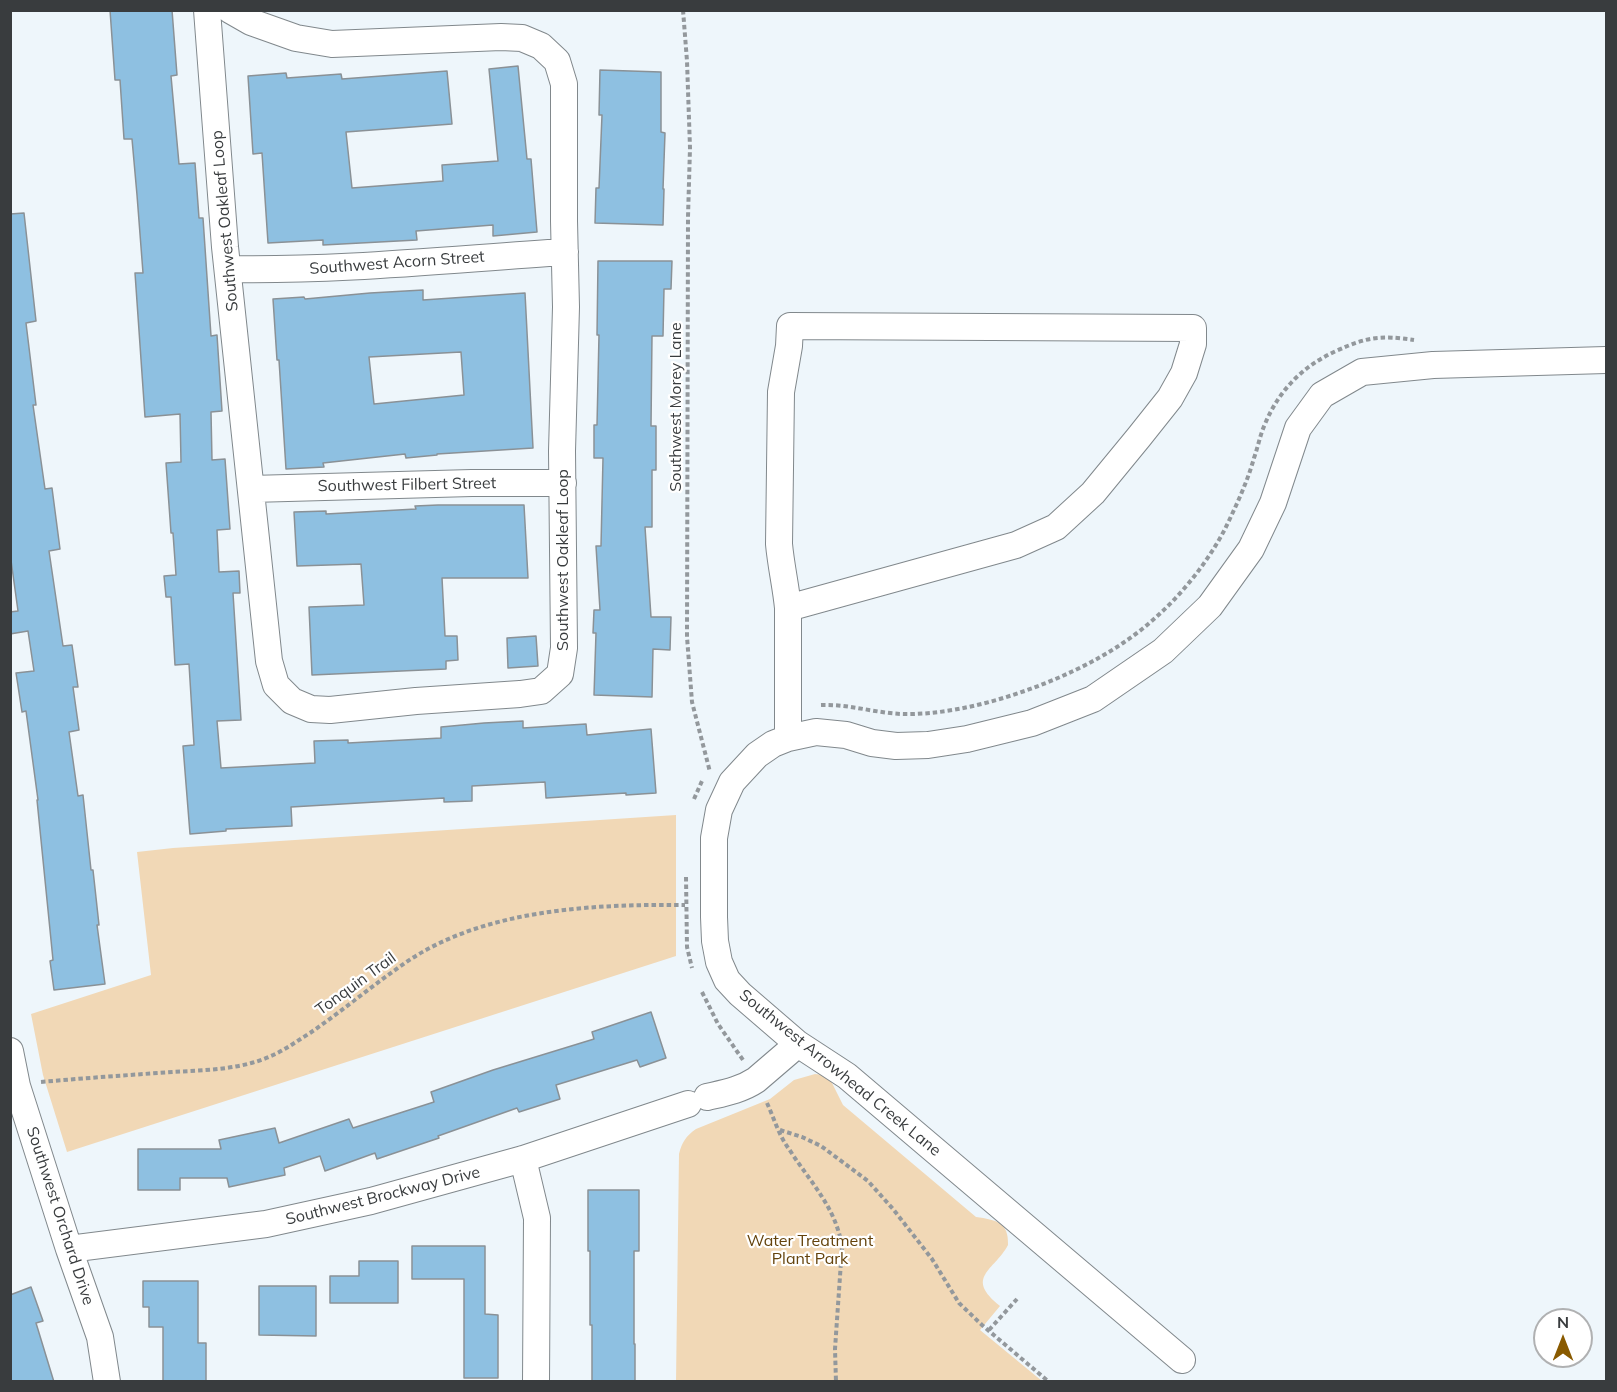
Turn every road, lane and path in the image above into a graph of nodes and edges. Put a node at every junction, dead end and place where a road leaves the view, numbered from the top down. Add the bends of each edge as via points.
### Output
1 (207, 10) edge
2 (230, 10) edge
3 (683, 10) edge
4 (565, 252) junction
5 (228, 269) junction
6 (1416, 340) dead end
7 (1606, 360) edge
8 (563, 483) junction
9 (251, 489) junction
10 (788, 608) junction
11 (788, 710) junction
12 (788, 738) junction
13 (715, 761) dead end
14 (709, 768) junction
15 (724, 796) junction
16 (685, 905) dead end
17 (798, 1044) junction
18 (10, 1051) edge
19 (42, 1082) dead end
20 (766, 1100) dead end
21 (779, 1130) junction
22 (523, 1159) junction
23 (69, 1249) junction
24 (1017, 1299) dead end
25 (989, 1330) junction
26 (1182, 1360) dead end
27 (107, 1382) edge
28 (536, 1382) edge
29 (836, 1382) edge
30 (1049, 1382) edge

1 - 5 street, Southwest Oakleaf Loop
2 - 4 street, Southwest Oakleaf Loop via 296,38 332,44 501,37 522,38 541,46 557,61 564,84
3 - 14 path, Southwest Morey Lane via 690,148 687,637 692,702
4 - 5 street, Southwest Acorn Street via 361,266
4 - 8 street, Southwest Oakleaf Loop
5 - 9 street, Southwest Oakleaf Loop
6 - 11 path via 1385,336 1362,340 1326,355 1289,383 1265,423 1239,501 1210,554 1166,608 1107,654 1039,686 969,706 903,714 830,705
7 - 12 street, Southwest Arrowhead Creek Lane via 1433,365 1362,372 1322,395 1298,428 1273,503 1251,549 1210,606 1163,651 1093,699 1032,723 928,745 896,746 816,732
8 - 9 street, Southwest Filbert Street
8 - 9 street, Southwest Oakleaf Loop via 564,648 560,674 541,691 330,710 310,709 292,701 276,685 269,661
10 - 10 street via 780,561 780,450 781,392 790,326 1193,328 1193,344 1184,373 1170,398 1093,493 1056,527 1016,544
10 - 11 street
11 - 12 street
12 - 15 street, Southwest Arrowhead Creek Lane via 757,755
13 - 14 path
14 - 15 path, Southwest Morey Lane via 715,787
15 - 17 street, Southwest Arrowhead Creek Lane via 714,838 714,917 719,962 740,994
16 - 19 path, Tonquin Trail via 565,910 454,936 404,964 290,1046 254,1062 214,1069
17 - 22 street, Southwest Brockway Drive via 749,1085
17 - 26 street, Southwest Arrowhead Creek Lane via 847,1076
18 - 23 street, Southwest Orchard Drive via 16,1086
20 - 21 path
21 - 25 path via 821,1146 868,1181 919,1241 959,1303
21 - 29 path via 832,1212 840,1233
22 - 23 street, Southwest Brockway Drive via 371,1201 266,1224
22 - 28 street via 537,1218
23 - 27 street, Southwest Orchard Drive via 100,1337
24 - 25 path
25 - 30 path

